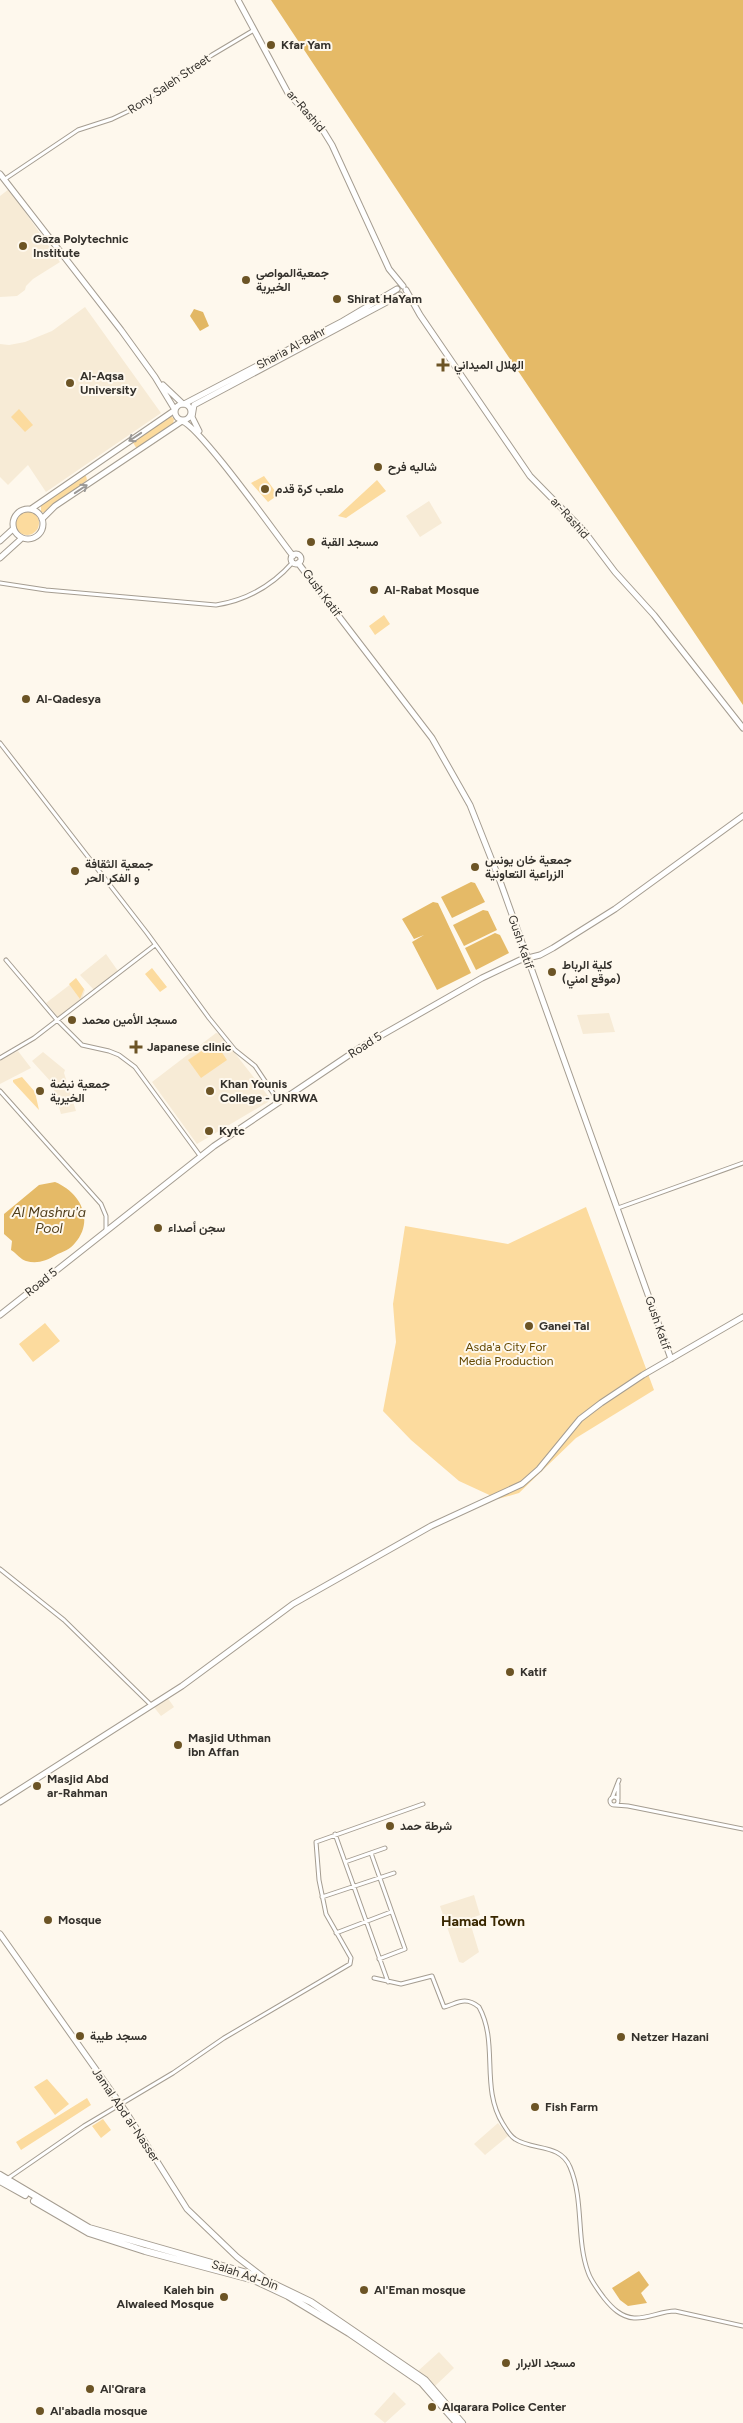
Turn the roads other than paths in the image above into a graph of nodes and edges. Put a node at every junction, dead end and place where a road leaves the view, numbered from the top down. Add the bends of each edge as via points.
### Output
1 (238, 0) edge
2 (254, 30) junction
3 (0, 174) edge
4 (4, 179) junction
5 (401, 291) junction
6 (155, 377) junction
7 (183, 404) junction
8 (175, 410) junction
9 (191, 413) junction
10 (182, 421) junction
11 (209, 447) junction
12 (116, 450) junction
13 (125, 459) junction
14 (31, 509) junction
15 (42, 519) junction
16 (13, 529) junction
17 (22, 538) junction
18 (0, 541) edge
19 (293, 556) junction
20 (0, 558) edge
21 (296, 563) junction
22 (0, 583) edge
23 (743, 728) edge
24 (0, 743) edge
25 (743, 816) edge
26 (155, 945) junction
27 (6, 960) dead end
28 (527, 960) junction
29 (57, 1020) junction
30 (0, 1058) edge
31 (0, 1091) edge
32 (279, 1102) junction
33 (201, 1157) junction
34 (743, 1164) edge
35 (618, 1208) junction
36 (106, 1231) junction
37 (0, 1315) edge
38 (743, 1317) edge
39 (671, 1359) junction
40 (0, 1569) edge
41 (151, 1705) junction
42 (612, 1799) junction
43 (618, 1800) junction
44 (0, 1802) edge
45 (423, 1804) dead end
46 (616, 1805) junction
47 (628, 1806) junction
48 (743, 1830) edge
49 (335, 1834) junction
50 (386, 1848) dead end
51 (371, 1853) junction
52 (345, 1862) junction
53 (394, 1872) dead end
54 (379, 1878) junction
55 (354, 1888) junction
56 (322, 1897) junction
57 (391, 1912) junction
58 (366, 1921) junction
59 (336, 1933) junction
60 (0, 1934) edge
61 (379, 1959) junction
62 (374, 1978) dead end
63 (388, 1982) junction
64 (121, 2105) junction
65 (0, 2175) edge
66 (4, 2180) edge
67 (155, 2251) junction
68 (236, 2256) junction
69 (233, 2269) junction
70 (269, 2281) junction
71 (328, 2316) junction
72 (743, 2326) edge
73 (459, 2422) edge

1 - 2 main road, ar-Rashid
2 - 4 street, Rony Saleh Street via 133,109 78,130
2 - 5 main road, ar-Rashid via 288,93 332,145
3 - 4 main road
4 - 6 main road
5 - 7 main road, Sharia Al-Bahr
5 - 9 main road, Sharia Al-Bahr via 200,402 192,407
5 - 23 main road, ar-Rashid via 410,298 530,476 584,531
6 - 7 main road
6 - 8 main road
7 - 8 main road
7 - 9 main road via 190,408
8 - 10 main road via 176,417
8 -> 12 main road
9 - 10 main road via 187,420
9 - 11 main road
10 - 11 main road via 191,426
10 - 13 main road
11 - 19 main road
12 - 13 main road
12 - 14 main road
15 -> 13 main road via 55,506
14 - 15 main road
14 - 16 main road via 18,512 13,520
15 - 17 main road via 40,533 32,539
16 - 17 main road
16 - 18 main road
17 - 20 main road
19 - 21 main road
19 - 21 main road, Gush Katif via 300,556 301,560
21 - 22 street via 263,589 234,602 216,605
21 - 28 main road, Gush Katif via 432,738 452,772 480,828
24 - 26 street
25 - 28 main road, Road 5 via 615,909
26 - 29 street
26 - 32 street via 209,1018 235,1050 254,1066
27 - 29 street
28 - 32 main road, Road 5 via 510,965 408,1018
28 - 35 main road, Gush Katif
29 - 30 street
29 - 33 street via 82,1045 109,1051 135,1067
31 - 36 street via 101,1204 106,1216
32 - 33 main road, Road 5
33 - 36 main road, Road 5
34 - 35 street
35 - 39 main road, Gush Katif
36 - 37 main road, Road 5
38 - 39 main road
39 - 41 main road via 621,1388 580,1419 539,1470 522,1484 431,1526 293,1604
40 - 41 street via 81,1635
41 - 44 main road
42 - 43 street
42 - 43 street via 619,1780
42 - 46 street via 611,1804
43 - 46 street
43 - 47 street
45 - 49 street
46 - 47 street
47 - 48 street
49 - 52 street
49 - 56 street via 316,1842
50 - 51 street
51 - 52 street
51 - 54 street
52 - 55 street
53 - 54 street
54 - 55 street
54 - 57 street
55 - 56 street
55 - 58 street
56 - 59 street
57 - 58 street
57 - 61 street via 405,1949
58 - 59 street
58 - 61 street
59 - 64 street via 351,1958 350,1964 224,2038
60 - 64 main road, Jamal Abd al-Nasser
61 - 63 street
62 - 63 street
63 - 72 street via 401,1984 432,1976 444,2007 466,2000 479,2007 487,2027 488,2062 499,2117 513,2138 551,2149 568,2164 574,2177 588,2274 612,2308 621,2315 635,2318 675,2311
64 - 66 street
64 - 68 main road, Jamal Abd al-Nasser via 187,2209
65 - 66 highway, Salah Ad-Din
66 - 67 highway, Salah Ad-Din via 88,2230
67 - 69 highway, Salah Ad-Din
67 - 71 highway, Salah Ad-Din via 254,2280
68 - 69 main road
68 - 70 main road, Jamal Abd al-Nasser
69 - 70 highway, Salah Ad-Din
70 - 71 highway, Salah Ad-Din
71 - 73 highway, Salah Ad-Din via 425,2380

